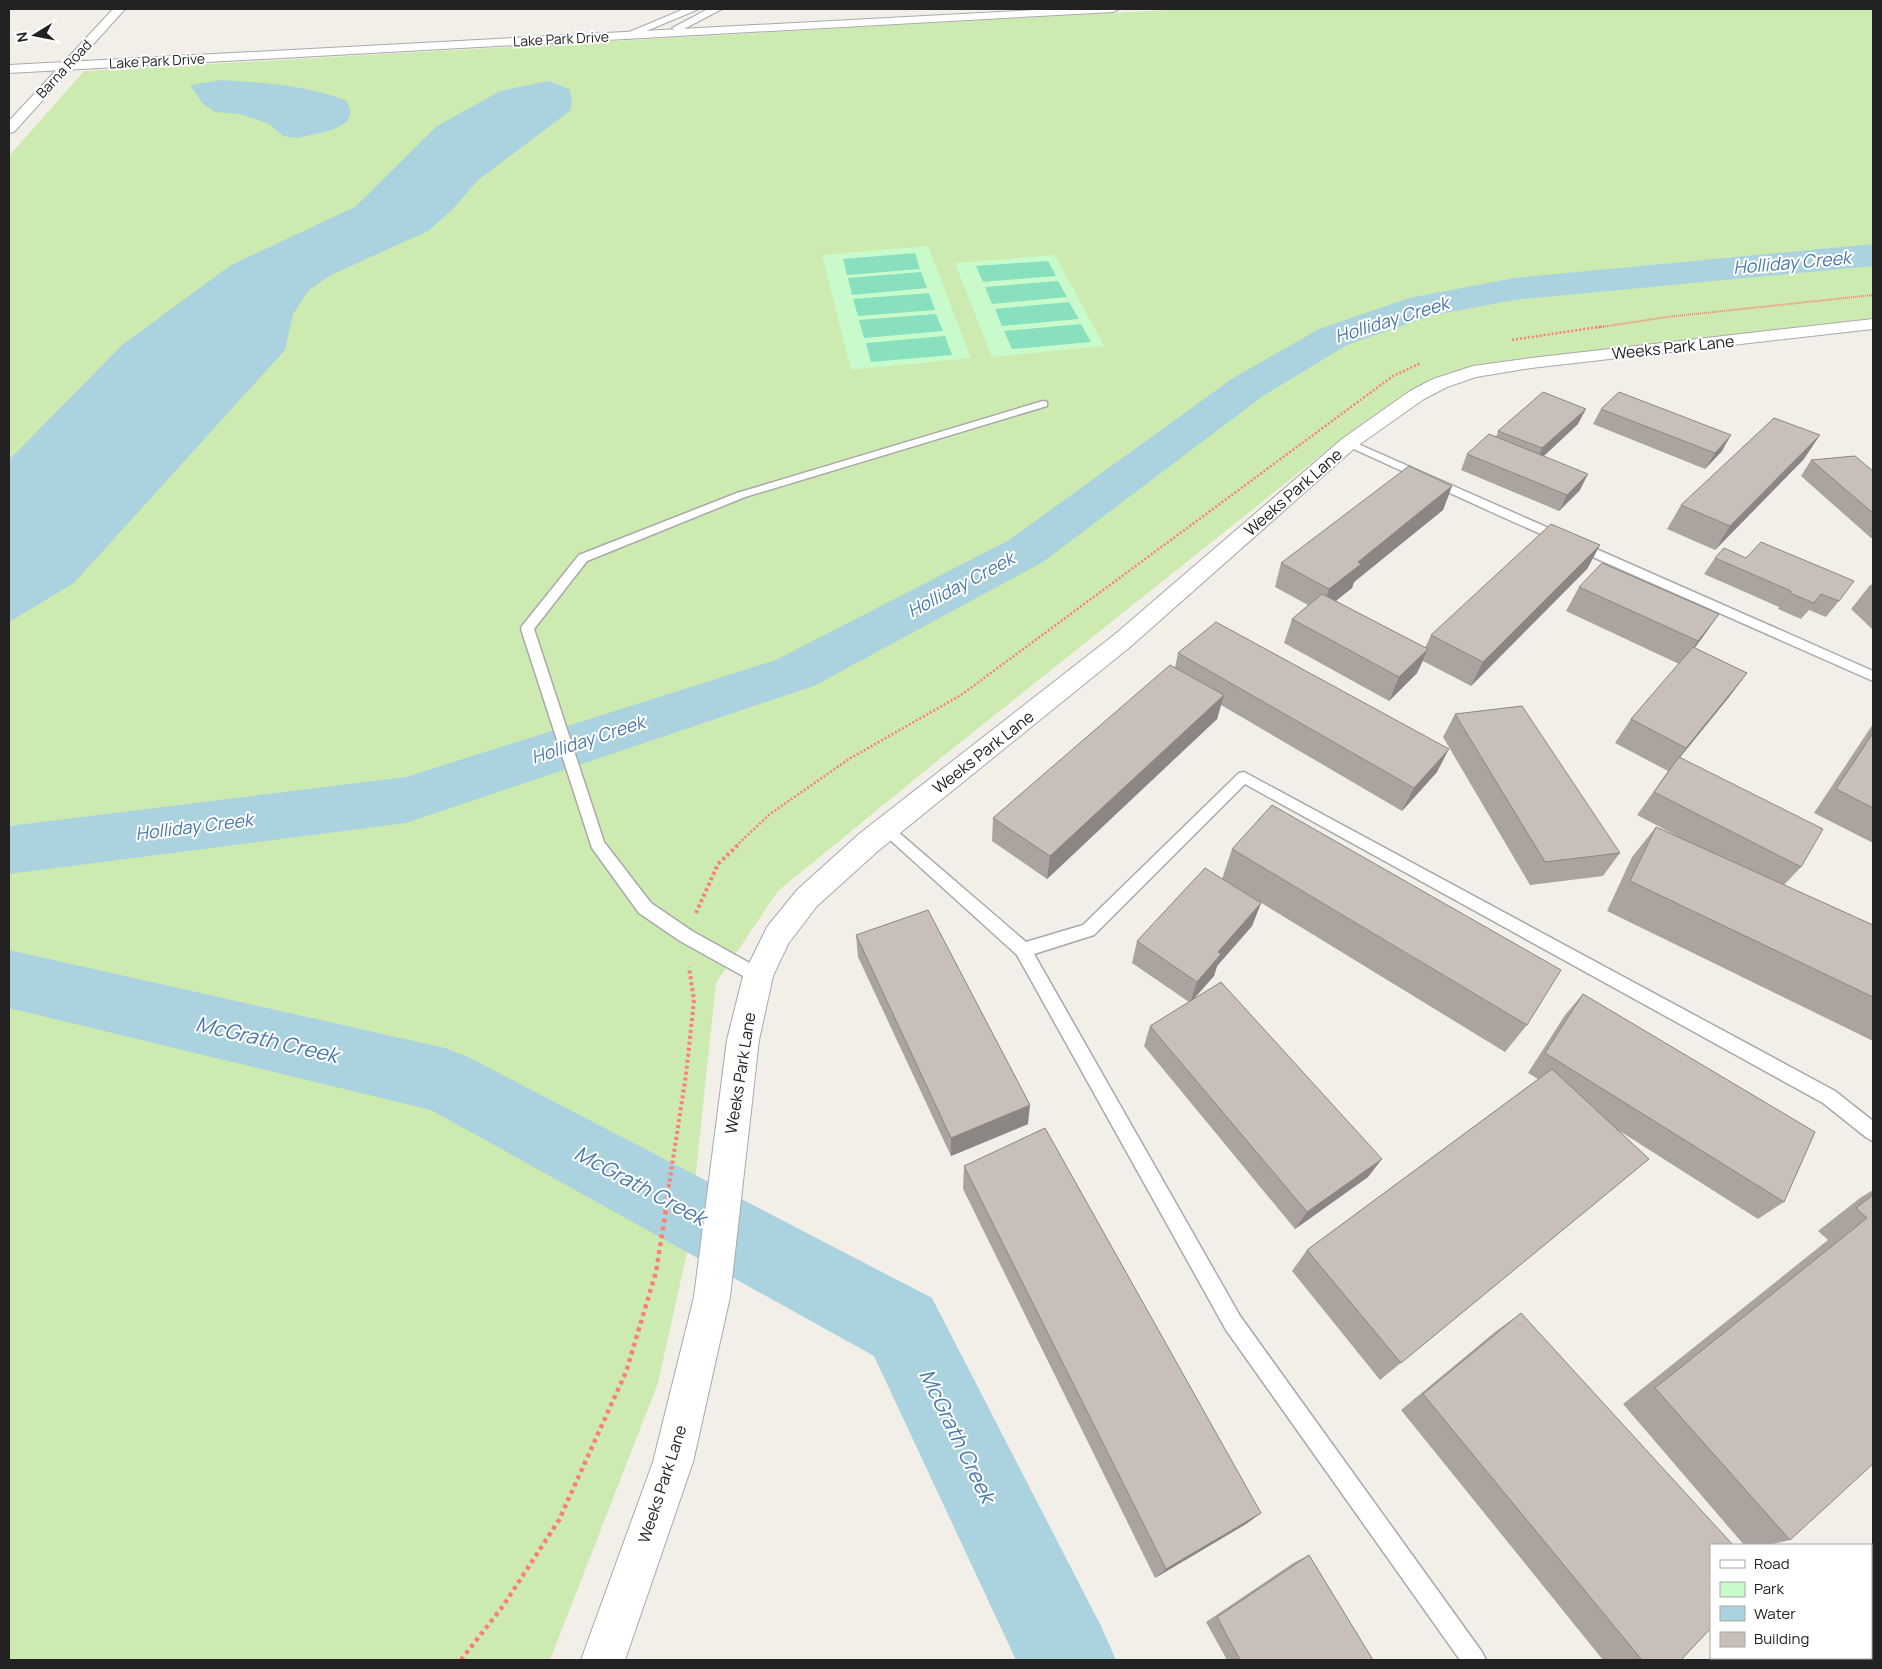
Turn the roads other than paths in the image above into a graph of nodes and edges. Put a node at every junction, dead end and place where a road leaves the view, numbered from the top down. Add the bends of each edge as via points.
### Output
1 (119, 9) edge
2 (693, 9) edge
3 (716, 9) edge
4 (1113, 9) edge
5 (667, 33) junction
6 (628, 35) junction
7 (67, 65) junction
8 (9, 69) edge
9 (9, 129) edge
10 (1873, 324) edge
11 (1043, 404) dead end
12 (1349, 443) junction
13 (1873, 676) edge
14 (885, 829) junction
15 (1023, 950) junction
16 (758, 976) junction
17 (1873, 1132) edge
18 (603, 1660) edge
19 (1474, 1660) edge

1 - 7 street, Barna Road
2 - 6 street
3 - 5 street
4 - 5 street, Lake Park Drive
5 - 6 street, Lake Park Drive
6 - 7 street, Lake Park Drive
7 - 8 street, Lake Park Drive
7 - 9 street, Barna Road
10 - 12 street, Weeks Park Lane via 1473,372 1418,395
11 - 16 lane via 741,495 583,558 528,628 596,844 645,908 686,936
12 - 13 lane
12 - 14 street, Weeks Park Lane via 1122,641
14 - 15 lane
14 - 16 street, Weeks Park Lane via 807,898 777,936
15 - 17 lane via 1088,930 1244,777 1829,1098
15 - 19 lane via 1232,1323
16 - 18 street, Weeks Park Lane via 743,1040 712,1297 673,1462

